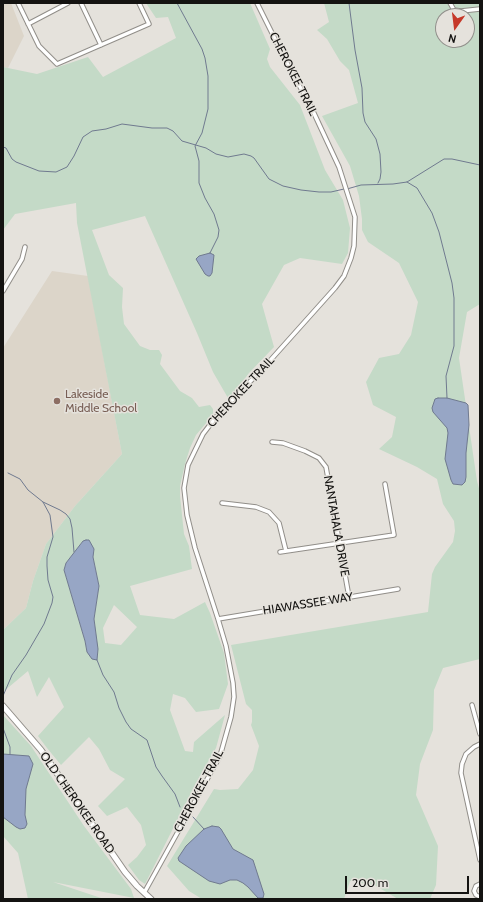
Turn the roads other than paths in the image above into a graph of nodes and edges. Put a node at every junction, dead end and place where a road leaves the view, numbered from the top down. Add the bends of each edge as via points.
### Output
1 (18, 3) edge
2 (68, 3) edge
3 (81, 3) edge
4 (139, 3) edge
5 (257, 3) edge
6 (450, 3) edge
7 (480, 9) edge
8 (28, 24) junction
9 (101, 45) junction
10 (25, 247) dead end
11 (3, 291) edge
12 (272, 442) dead end
13 (385, 484) dead end
14 (222, 503) dead end
15 (340, 543) junction
16 (286, 551) junction
17 (280, 552) dead end
18 (398, 589) dead end
19 (349, 597) junction
20 (218, 619) junction
21 (472, 705) dead end
22 (3, 706) edge
23 (480, 734) edge
24 (480, 744) edge
25 (480, 860) edge
26 (480, 884) edge
27 (144, 893) junction
28 (480, 897) edge
29 (149, 899) edge

1 - 8 street
2 - 8 street
3 - 9 street
4 - 9 street via 149,24
5 - 20 street, CHEROKEE TRAIL via 312,108 342,176 355,217 355,235 351,258 344,276 326,300 216,417 203,434 188,465 184,488 186,515 194,548
6 - 7 street via 454,10
8 - 9 street via 39,46 57,64
10 - 11 street via 22,259
12 - 15 street, NANTAHALA DRIVE via 305,451 323,462 327,471
13 - 15 street via 394,535
14 - 16 street via 256,507 272,515 281,528
15 - 16 street
15 - 19 street, NANTAHALA DRIVE
16 - 17 street
18 - 19 street, HIAWASSEE WAY
19 - 20 street, HIAWASSEE WAY
20 - 27 street, CHEROKEE TRAIL via 234,689 225,742 220,756
21 - 23 street
22 - 27 street, OLD CHEROKEE ROAD via 41,750 125,872
24 - 25 street via 466,754 461,773
26 - 28 street via 474,891
27 - 29 street, OLD CHEROKEE ROAD

